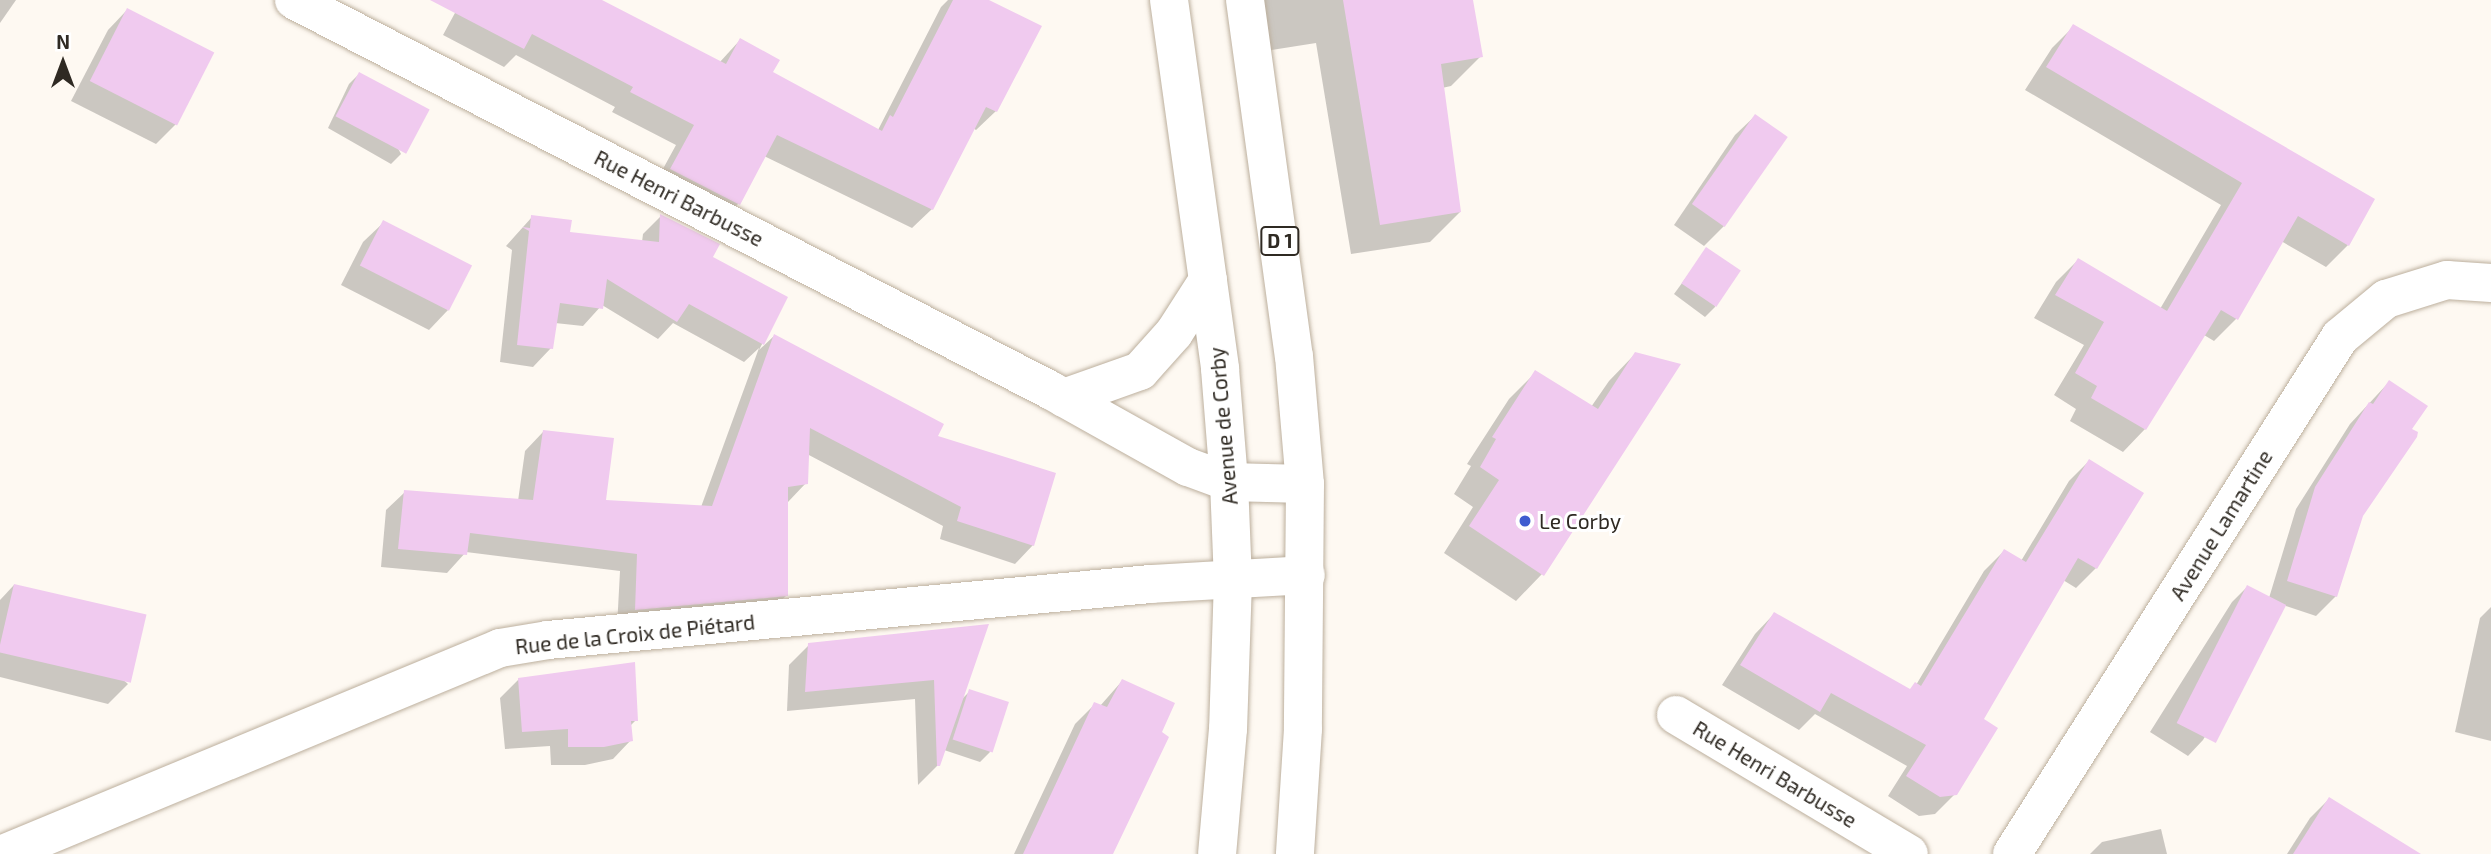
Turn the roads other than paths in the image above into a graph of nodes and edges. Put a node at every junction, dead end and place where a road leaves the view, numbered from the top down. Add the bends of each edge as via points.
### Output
1 (294, 0) edge
2 (1169, 0) edge
3 (1245, 0) edge
4 (1208, 280) junction
5 (2491, 283) edge
6 (1064, 398) junction
7 (1229, 482) junction
8 (1305, 484) junction
9 (1306, 575) junction
10 (1233, 580) junction
11 (1676, 715) dead end
12 (3, 854) edge
13 (1217, 854) edge
14 (1295, 854) edge
15 (1909, 854) edge
16 (2012, 854) edge

1 - 6 street, Rue Henri Barbusse
2 - 4 street, Avenue de Corby
3 - 8 street, D 1 via 1291,330
4 - 6 street via 1174,332 1140,371
4 - 7 street, Avenue de Corby
5 - 16 street, Avenue Lamartine via 2447,280 2386,299 2340,337
6 - 7 street, Rue Henri Barbusse via 1188,467
7 - 8 street, Rue Henri Barbusse
7 - 10 street, Avenue de Corby
8 - 9 street, D 1
9 - 10 street, Rue de la Croix de Piétard
9 - 14 street, D 1
10 - 12 street, Rue de la Croix de Piétard via 1150,583 561,639 500,649
10 - 13 street, Avenue de Corby via 1228,729
11 - 15 street, Rue Henri Barbusse

